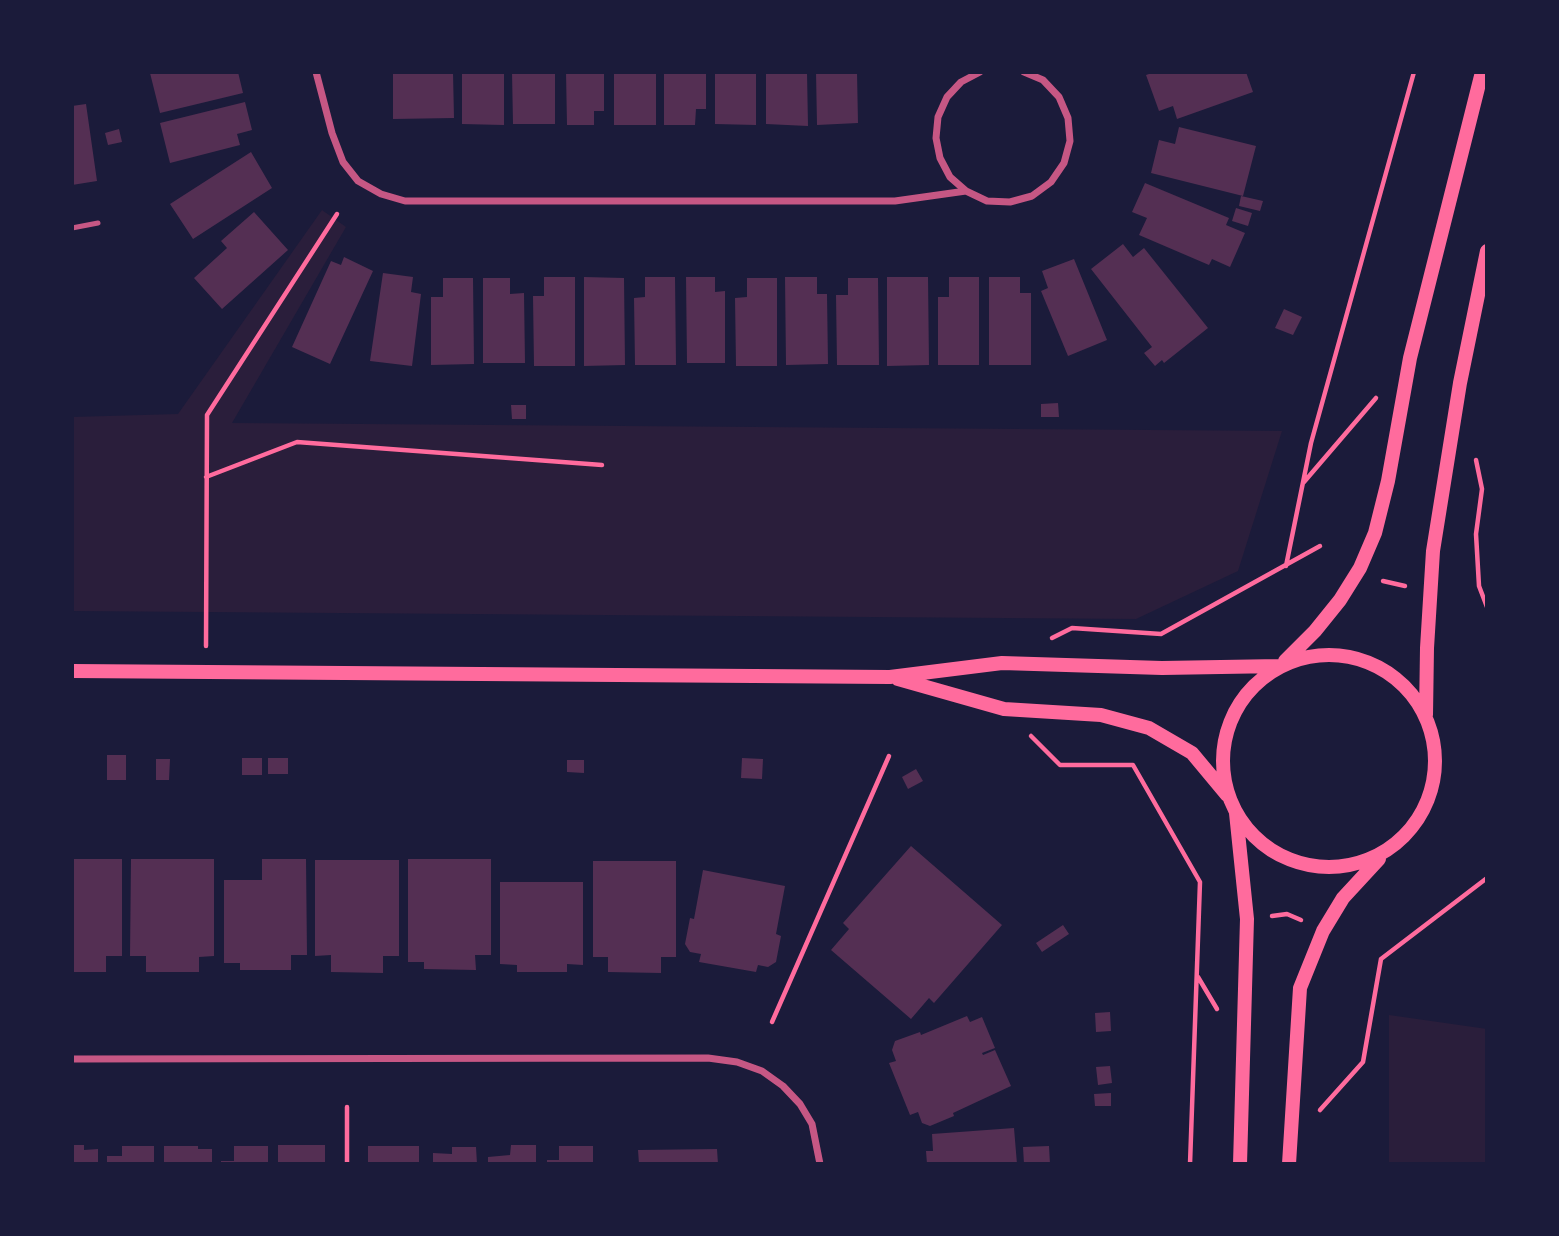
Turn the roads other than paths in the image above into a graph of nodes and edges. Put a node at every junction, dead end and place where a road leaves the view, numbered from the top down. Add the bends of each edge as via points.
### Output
1 (316, 72) edge
2 (980, 72) edge
3 (1024, 72) edge
4 (1482, 72) edge
5 (966, 191) junction
6 (98, 223) dead end
7 (72, 228) edge
8 (1487, 251) edge
9 (1280, 666) junction
10 (72, 671) edge
11 (890, 677) junction
12 (1426, 717) junction
13 (1233, 804) junction
14 (1384, 852) junction
15 (72, 1059) edge
16 (820, 1164) edge
17 (1240, 1164) edge
18 (1289, 1164) edge

1 - 5 street via 343,162 358,181 405,201 895,201
2 - 5 street via 961,82 938,117 940,158 950,177
3 - 5 street via 1042,80 1064,107 1070,141 1064,163 1052,182 1021,199 987,201
4 - 9 main road via 1410,358 1388,481 1370,545 1340,600
6 - 7 lane
8 - 12 main road via 1433,551
9 - 11 main road via 1002,663
9 - 12 main road via 1330,654 1370,662 1400,681
9 - 13 main road via 1255,685 1230,722 1223,764
10 - 11 main road
11 - 13 main road via 1004,709 1101,715 1149,728 1192,753
12 - 14 main road via 1436,750 1433,787 1411,830
13 - 14 main road via 1249,831 1286,858 1340,867
13 - 17 main road via 1247,919
14 - 18 main road via 1343,898 1323,931 1300,988
15 - 16 street via 708,1058 737,1062 762,1071 800,1104 811,1124

